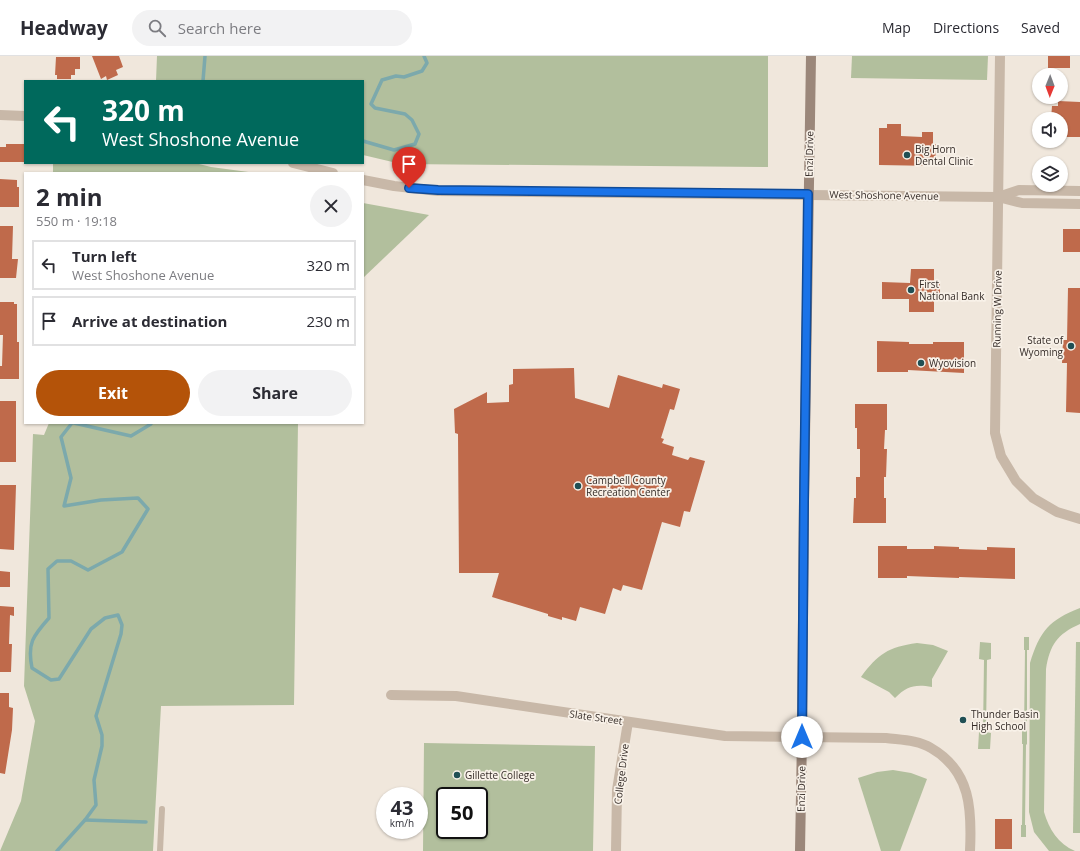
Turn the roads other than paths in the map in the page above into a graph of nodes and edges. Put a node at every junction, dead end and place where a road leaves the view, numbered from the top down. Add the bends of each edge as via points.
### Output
1 (811, 56) edge
2 (1000, 56) edge
3 (0, 115) edge
4 (24, 116) edge
5 (297, 164) edge
6 (329, 172) edge
7 (364, 180) edge
8 (1080, 191) edge
9 (808, 194) junction
10 (998, 197) junction
11 (1080, 204) edge
12 (1080, 519) edge
13 (391, 695) dead end
14 (628, 722) junction
15 (802, 737) junction
16 (162, 809) dead end
17 (160, 851) edge
18 (616, 851) edge
19 (800, 851) edge
20 (970, 851) edge

1 - 9 main road, Enzi Drive
2 - 10 street, Running W Drive
3 - 4 street
5 - 6 street
7 - 9 street, West Shoshone Avenue via 438,190
8 - 10 street via 1019,190
9 - 10 street, West Shoshone Avenue
9 - 15 main road, Enzi Drive
10 - 11 street via 1022,203
10 - 12 street, Running W Drive via 995,433 1001,456 1016,481 1033,498 1057,512
13 - 14 street, Slate Street via 456,696
14 - 15 street, Slate Street via 725,736
14 - 18 street, College Drive via 617,790
15 - 19 main road, Enzi Drive
15 - 20 street, Slate Street via 886,738 911,741 930,747 949,762 964,783 970,803
16 - 17 lane

